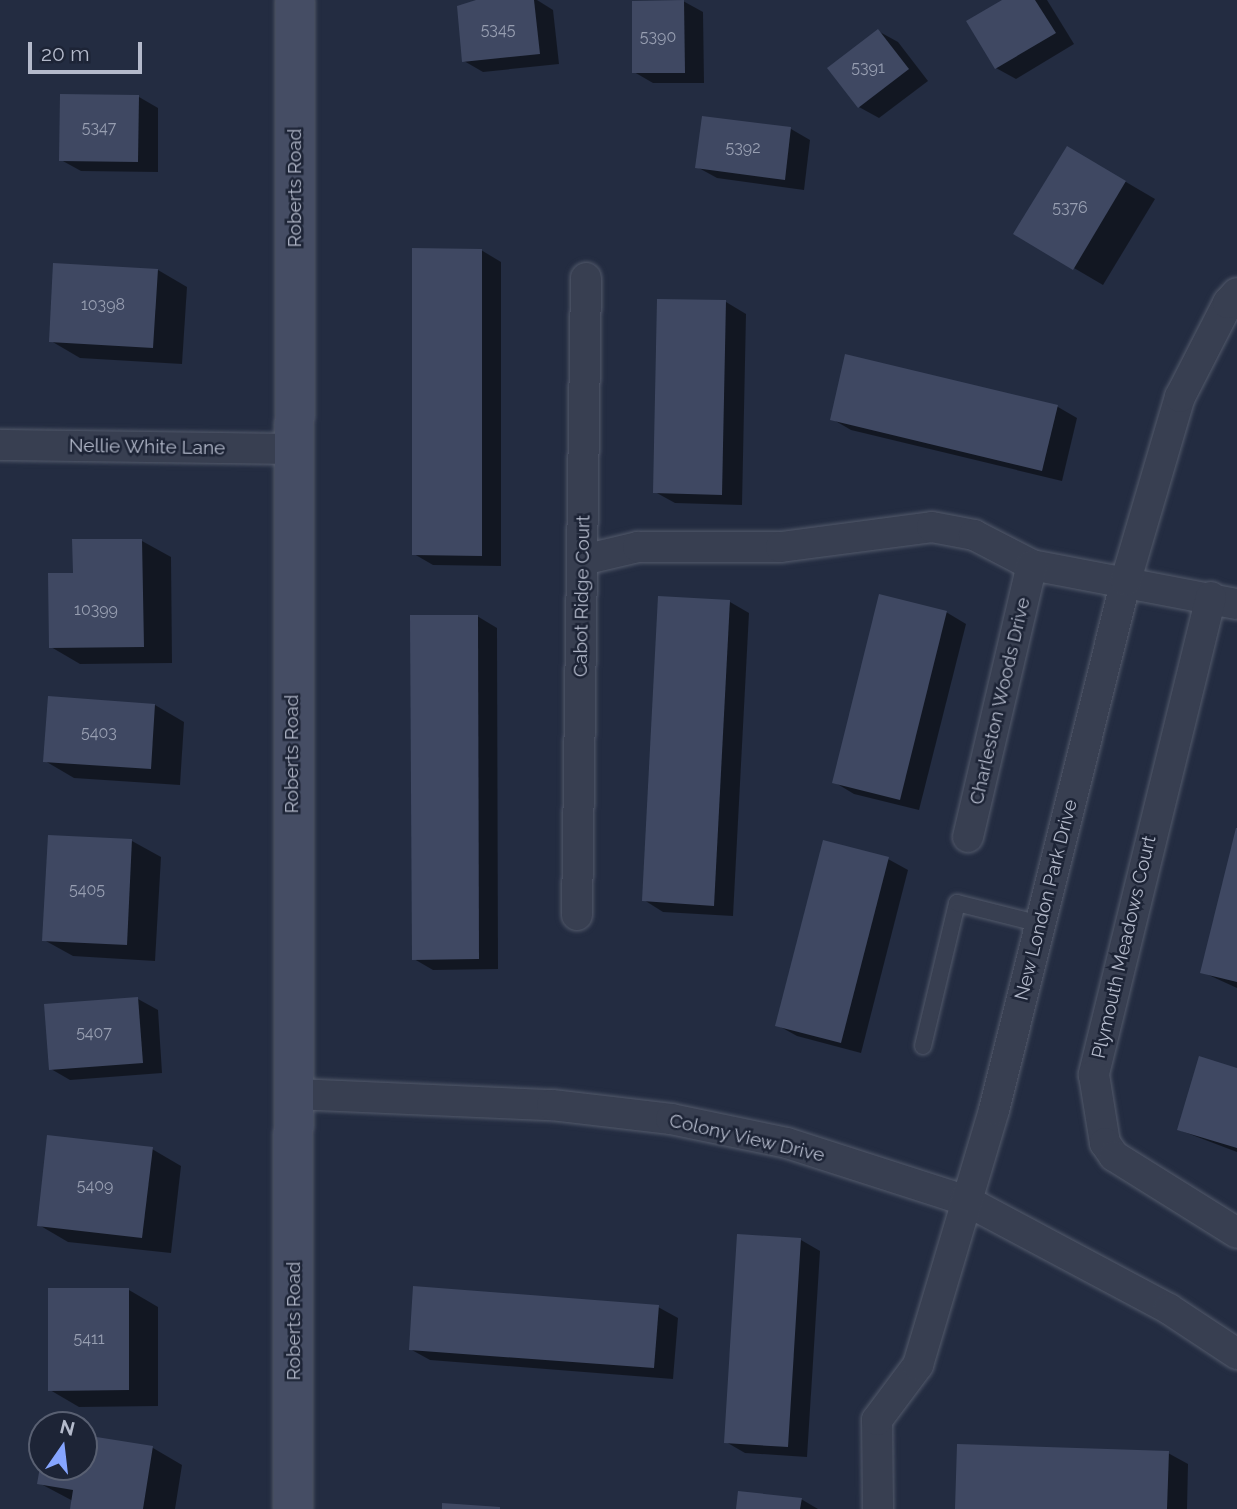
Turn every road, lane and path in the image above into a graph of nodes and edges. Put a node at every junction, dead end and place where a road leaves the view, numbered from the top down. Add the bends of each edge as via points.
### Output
1 (296, 0) edge
2 (586, 278) dead end
3 (1237, 293) edge
4 (0, 444) edge
5 (294, 449) junction
6 (583, 560) junction
7 (1032, 565) junction
8 (1126, 580) junction
9 (1224, 601) edge
10 (968, 837) dead end
11 (577, 915) dead end
12 (1040, 924) junction
13 (923, 1046) dead end
14 (295, 1094) junction
15 (965, 1200) junction
16 (1237, 1233) edge
17 (1237, 1354) edge
18 (293, 1509) edge
19 (878, 1509) edge

1 - 5 main road, Roberts Road
2 - 6 street, Cabot Ridge Court
3 - 8 street, New London Park Drive via 1180,397
4 - 5 street, Nellie White Lane
5 - 14 main road, Roberts Road
6 - 7 street via 638,547 781,547 932,527 974,535
6 - 11 street, Cabot Ridge Court
7 - 8 street
7 - 10 street, Charleston Woods Drive
8 - 9 street
8 - 12 street, New London Park Drive
9 - 16 street, Plymouth Meadows Court via 1094,1075 1105,1143 1114,1156
12 - 13 lane via 957,903
12 - 15 street, New London Park Drive via 994,1110
14 - 15 street, Colony View Drive via 552,1105 671,1119 787,1143
14 - 18 main road, Roberts Road
15 - 17 street, Colony View Drive via 1170,1309
15 - 19 street, New London Park Drive via 918,1365 877,1420

